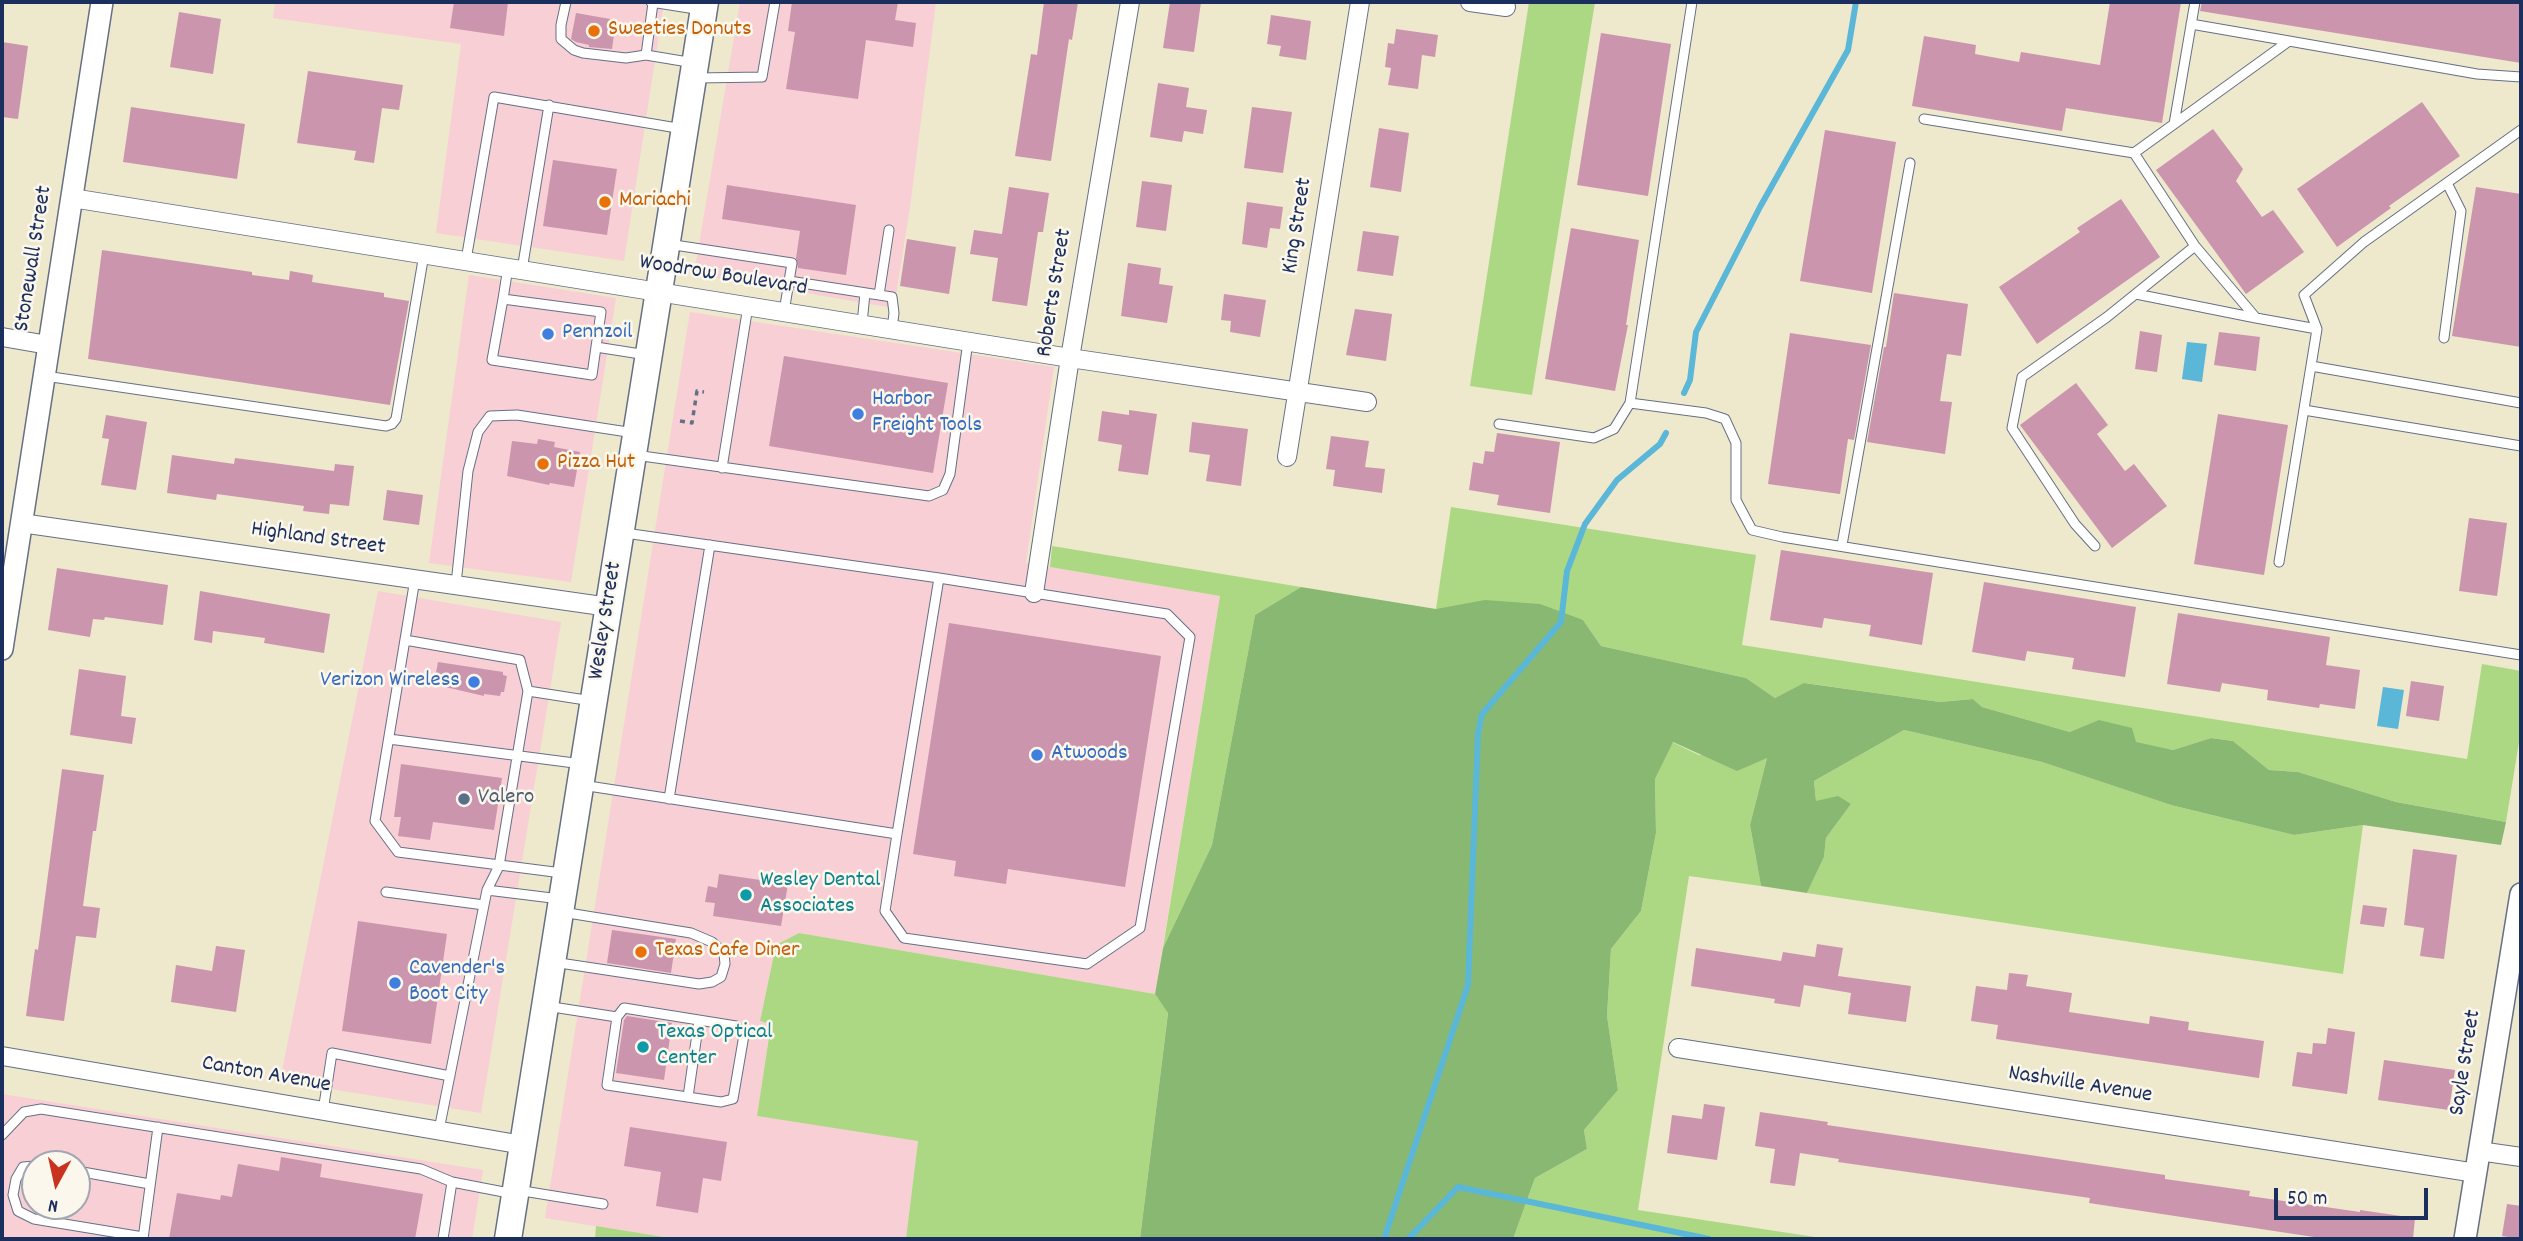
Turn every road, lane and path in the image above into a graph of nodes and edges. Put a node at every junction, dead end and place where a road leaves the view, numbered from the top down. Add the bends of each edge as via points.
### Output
1 (102, 2) edge
2 (566, 2) edge
3 (775, 2) edge
4 (1130, 2) edge
5 (1360, 2) edge
6 (1469, 2) edge
7 (1692, 2) edge
8 (2195, 2) edge
9 (652, 3) edge
10 (705, 6) edge
11 (1506, 7) dead end
12 (2191, 24) junction
13 (2289, 41) junction
14 (646, 55) junction
15 (694, 71) junction
16 (2521, 78) edge
17 (549, 106) junction
18 (1924, 119) dead end
19 (2174, 124) junction
20 (685, 130) junction
21 (2521, 130) edge
22 (2134, 153) junction
23 (1910, 163) dead end
24 (2447, 183) junction
25 (72, 198) junction
26 (889, 230) dead end
27 (667, 244) junction
28 (2195, 246) junction
29 (424, 254) junction
30 (466, 260) junction
31 (515, 269) junction
32 (789, 281) junction
33 (659, 291) junction
34 (865, 293) junction
35 (2136, 294) junction
36 (879, 295) junction
37 (503, 299) junction
38 (748, 306) junction
39 (784, 312) junction
40 (2256, 318) junction
41 (862, 324) junction
42 (892, 329) junction
43 (2317, 329) junction
44 (2, 337) edge
45 (2444, 338) dead end
46 (968, 341) junction
47 (48, 345) junction
48 (596, 347) junction
49 (649, 355) junction
50 (1070, 358) junction
51 (2311, 366) junction
52 (43, 376) junction
53 (1298, 391) junction
54 (704, 392) dead end
55 (1367, 402) dead end
56 (2521, 402) edge
57 (1630, 403) junction
58 (2304, 410) junction
59 (680, 421) dead end
60 (1499, 424) dead end
61 (635, 444) junction
62 (2521, 446) edge
63 (1287, 457) dead end
64 (722, 468) junction
65 (21, 523) junction
66 (621, 532) junction
67 (710, 545) junction
68 (1842, 545) junction
69 (2095, 546) dead end
70 (2279, 562) dead end
71 (939, 578) junction
72 (415, 579) junction
73 (456, 584) junction
74 (1034, 593) junction
75 (608, 607) junction
76 (405, 640) junction
77 (2, 649) edge
78 (2521, 654) edge
79 (528, 691) junction
80 (594, 701) junction
81 (389, 739) junction
82 (517, 755) junction
83 (582, 775) junction
84 (669, 799) junction
85 (897, 834) junction
86 (499, 866) junction
87 (487, 890) junction
88 (386, 892) dead end
89 (2521, 894) edge
90 (562, 895) junction
91 (484, 905) junction
92 (552, 962) junction
93 (545, 1006) junction
94 (617, 1017) junction
95 (699, 1020) junction
96 (1678, 1048) dead end
97 (2, 1056) edge
98 (450, 1076) junction
99 (688, 1097) junction
100 (323, 1111) junction
101 (158, 1128) junction
102 (439, 1130) junction
103 (2, 1135) edge
104 (523, 1145) junction
105 (2479, 1151) junction
106 (2521, 1157) edge
107 (21, 1170) edge
108 (91, 1173) edge
109 (2476, 1173) junction
110 (453, 1182) junction
111 (150, 1184) junction
112 (515, 1192) junction
113 (603, 1204) dead end
114 (21, 1213) edge
115 (34, 1220) edge
116 (143, 1238) edge
117 (443, 1239) edge
118 (508, 1239) edge
119 (2465, 1239) edge

1 - 25 street, Stonewall Street
2 - 14 lane via 561,39 574,50 626,58
3 - 15 lane via 762,77
4 - 50 street, Roberts Street
5 - 53 street, King Street
6 - 11 street
7 - 57 lane
8 - 12 lane
9 - 10 lane
9 - 14 lane
10 - 15 main road, Wesley Street
12 - 13 lane
12 - 19 lane
13 - 16 lane
13 - 19 lane
14 - 15 lane
15 - 20 main road, Wesley Street
17 - 20 lane
17 - 30 lane via 494,97
17 - 31 lane
18 - 22 lane
19 - 22 lane
20 - 27 main road, Wesley Street
21 - 24 lane
22 - 28 lane
23 - 68 lane
24 - 43 lane via 2364,242 2304,295
24 - 45 lane via 2461,211
25 - 29 street, Woodrow Boulevard
25 - 47 street, Stonewall Street
26 - 36 lane
27 - 32 lane via 792,264
27 - 33 main road, Wesley Street
28 - 35 lane
28 - 40 lane
29 - 30 street, Woodrow Boulevard
29 - 52 lane via 396,419 386,426
30 - 31 street, Woodrow Boulevard
31 - 33 street, Woodrow Boulevard
31 - 37 lane
32 - 34 lane
32 - 39 lane
33 - 38 street, Woodrow Boulevard
33 - 49 main road, Wesley Street
34 - 36 lane
34 - 41 lane
35 - 40 lane
35 - 69 lane via 2022,377 2012,428 2075,524
36 - 42 lane via 892,297
37 - 48 lane via 601,312
37 - 48 lane via 492,360 592,374
38 - 39 street, Woodrow Boulevard
38 - 64 lane
39 - 41 street, Woodrow Boulevard
40 - 43 lane
41 - 42 street, Woodrow Boulevard
42 - 46 street, Woodrow Boulevard
43 - 51 lane
44 - 47 street
46 - 50 street, Woodrow Boulevard
46 - 64 lane via 950,474 943,490 929,496 912,495
47 - 52 street, Stonewall Street
48 - 49 lane
49 - 61 main road, Wesley Street
50 - 53 street, Woodrow Boulevard
50 - 74 street, Roberts Street
51 - 56 lane
51 - 58 lane
52 - 65 street, Stonewall Street
53 - 55 street, Woodrow Boulevard
53 - 63 street, King Street
54 - 59 path via 697,391 692,423
57 - 60 lane via 1614,429 1594,438
57 - 68 lane via 1724,419 1736,443 1736,500 1752,530
58 - 62 lane
58 - 70 lane
61 - 64 lane
61 - 66 main road, Wesley Street
61 - 73 lane via 517,415 490,416 478,432 468,471
65 - 72 street, Highland Street
65 - 77 street, Stonewall Street
66 - 67 lane
66 - 75 main road, Wesley Street
67 - 71 lane
67 - 84 lane
68 - 78 lane
71 - 74 lane
71 - 85 lane
72 - 73 street, Highland Street
72 - 76 lane
73 - 75 street, Highland Street
74 - 85 lane via 1167,614 1190,637 1140,928 1087,964 904,938 885,911
75 - 80 main road, Wesley Street
76 - 79 lane via 520,660
76 - 81 lane
79 - 80 lane
79 - 82 lane
80 - 83 main road, Wesley Street
81 - 82 lane
81 - 86 lane via 375,821 398,852
82 - 83 lane
82 - 86 lane
83 - 84 lane
83 - 90 main road, Wesley Street
84 - 85 lane
86 - 87 lane
86 - 90 lane
87 - 90 lane
87 - 91 lane
88 - 91 lane
89 - 105 street, Sayle Street
90 - 92 main road, Wesley Street
90 - 92 lane via 691,933 712,942 725,964 721,977 699,984
91 - 98 lane
92 - 93 main road, Wesley Street
93 - 94 lane
93 - 104 main road, Wesley Street
94 - 95 lane via 624,1008
94 - 99 lane via 607,1085
95 - 99 lane
95 - 99 lane via 736,1026 744,1035 733,1099 721,1102
96 - 109 street, Nashville Avenue
97 - 100 street, Canton Avenue
98 - 100 lane via 332,1053
98 - 102 lane
100 - 102 street, Canton Avenue
101 - 103 lane via 41,1109 24,1112
101 - 110 lane via 421,1169
101 - 111 lane
102 - 104 street, Canton Avenue
104 - 112 main road, Wesley Street
105 - 106 street
105 - 109 street, Sayle Street
107 - 114 lane via 13,1195
108 - 111 lane
109 - 119 street, Sayle Street
110 - 112 lane
110 - 117 lane
111 - 116 lane
112 - 113 lane
112 - 118 main road, Wesley Street
115 - 116 lane

